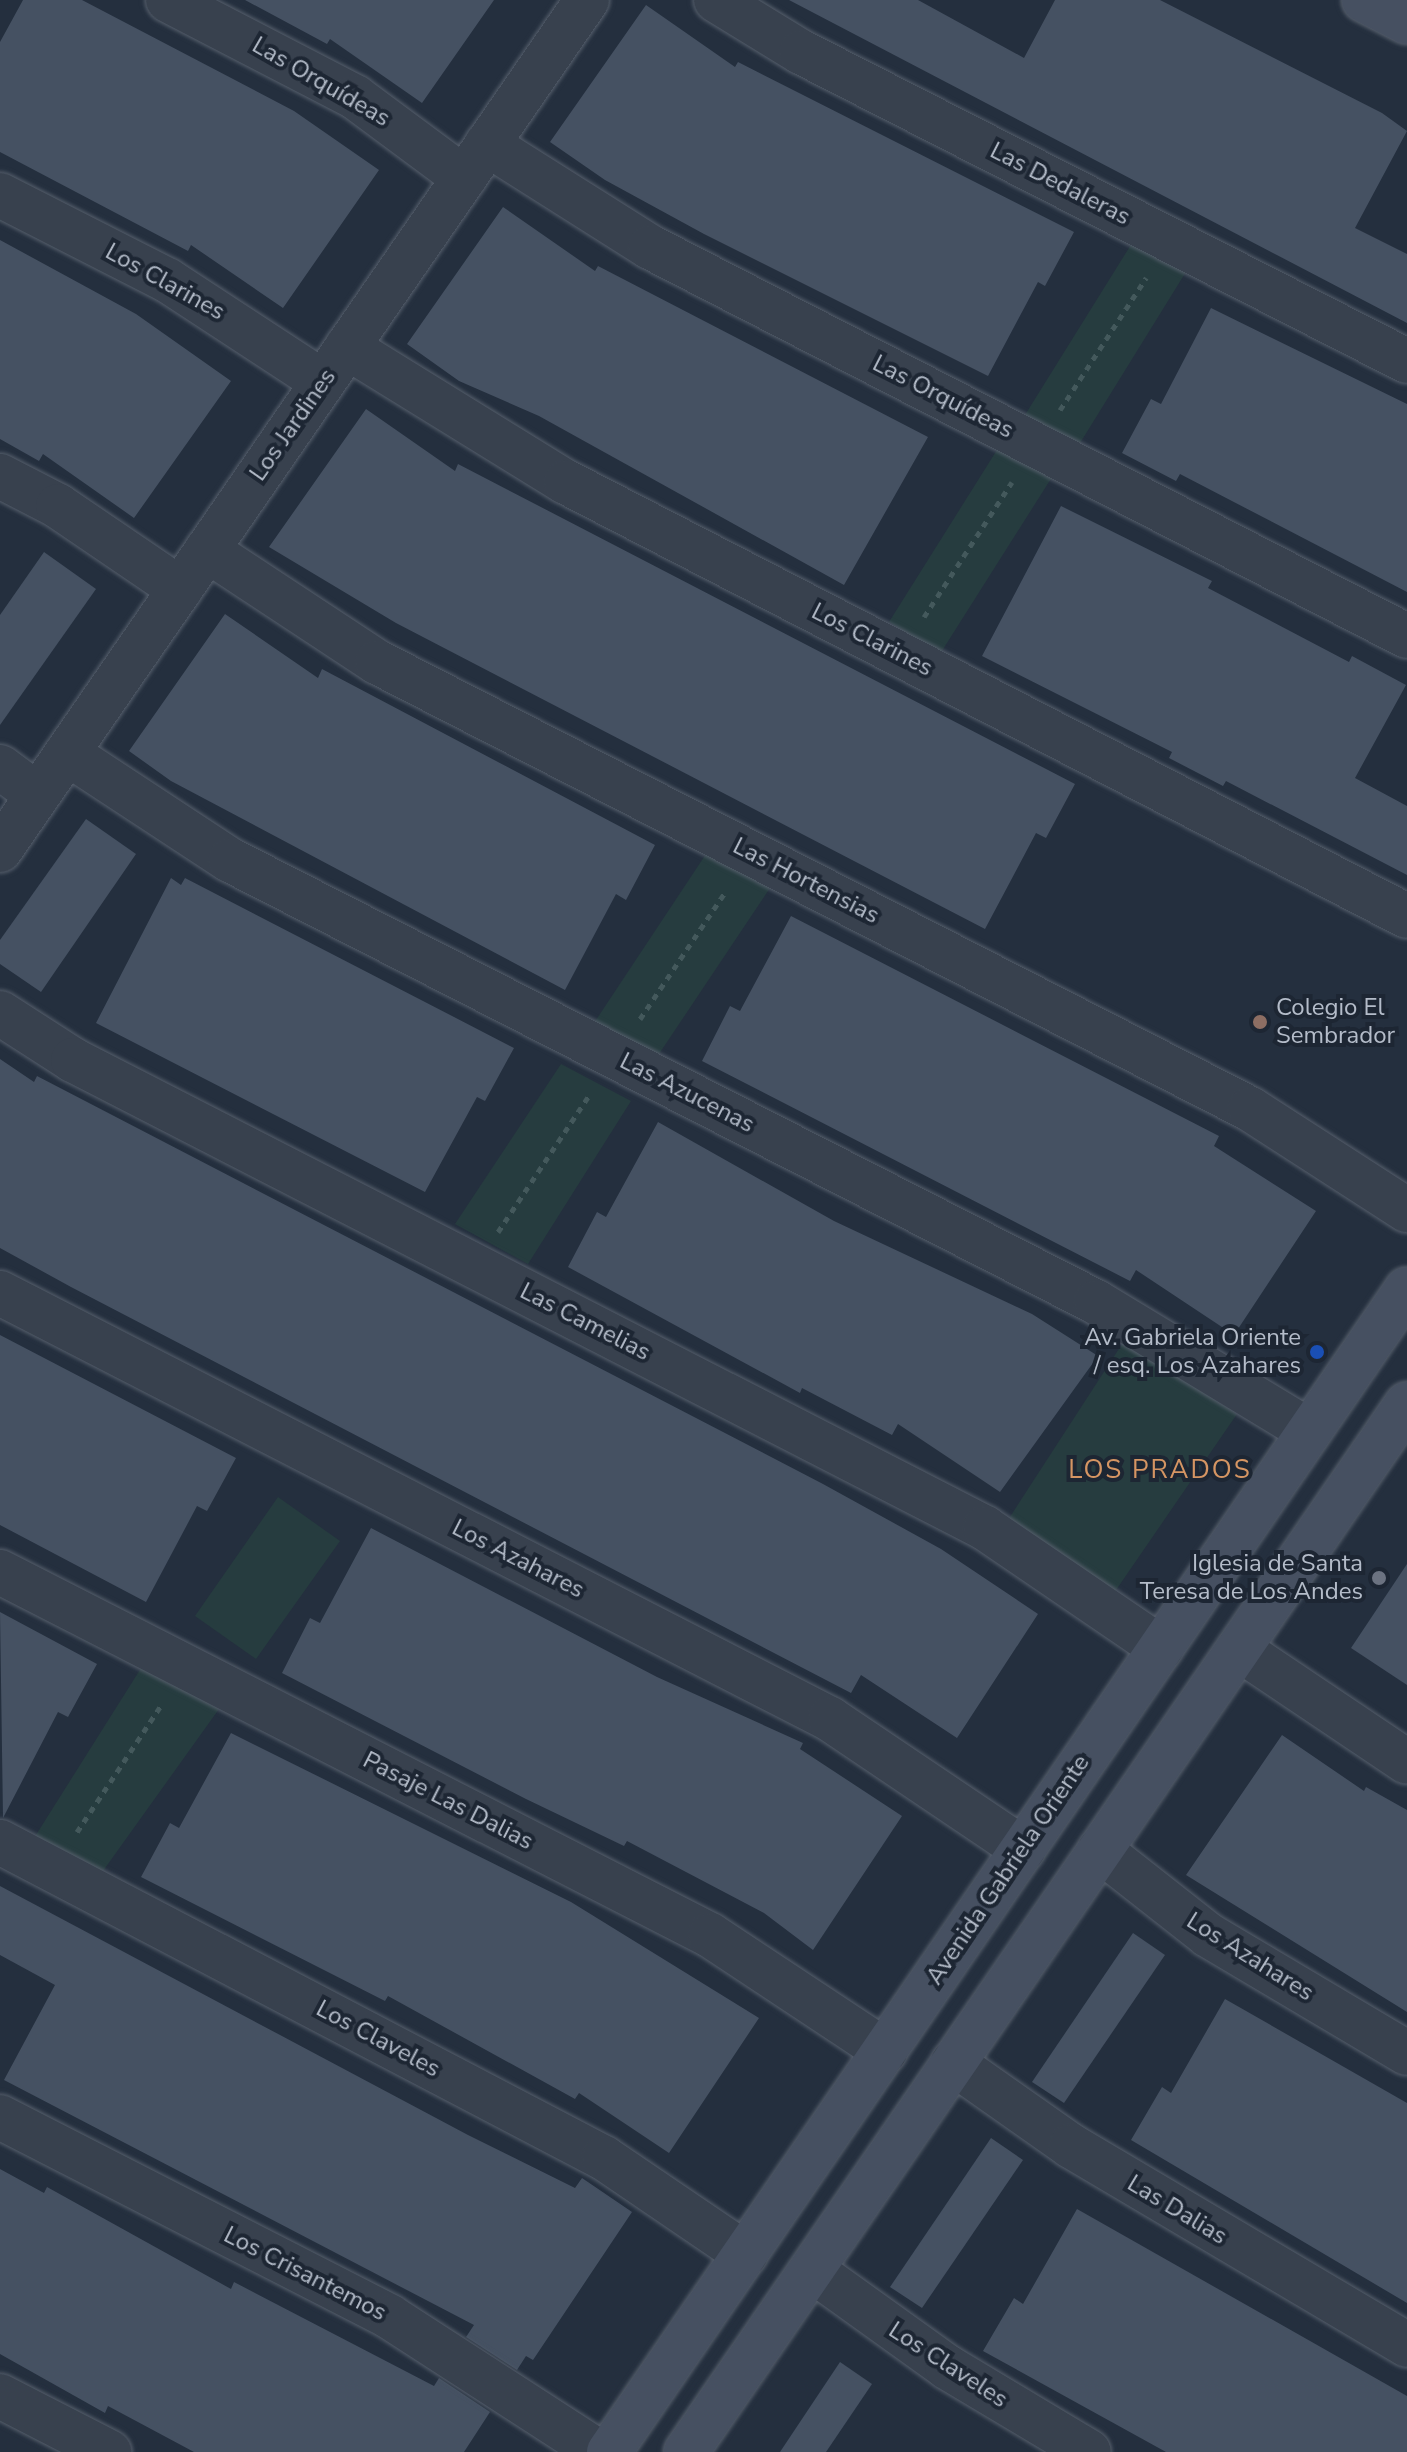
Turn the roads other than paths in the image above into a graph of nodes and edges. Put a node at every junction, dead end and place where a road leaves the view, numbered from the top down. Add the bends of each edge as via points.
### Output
1 (168, 0) edge
2 (587, 0) edge
3 (716, 0) edge
4 (1364, 0) edge
5 (1407, 22) edge
6 (476, 161) junction
7 (0, 195) edge
8 (1407, 361) edge
9 (335, 364) junction
10 (0, 476) edge
11 (207, 550) junction
12 (180, 589) junction
13 (1407, 636) edge
14 (67, 753) junction
15 (0, 767) edge
16 (38, 795) junction
17 (0, 850) edge
18 (1407, 916) edge
19 (0, 1013) edge
20 (1407, 1210) edge
21 (1407, 1289) edge
22 (0, 1293) edge
23 (1402, 1423) edge
24 (1309, 1431) junction
25 (0, 1572) edge
26 (1161, 1648) junction
27 (1239, 1649) junction
28 (1407, 1762) edge
29 (0, 1842) edge
30 (1023, 1849) junction
31 (1100, 1850) junction
32 (885, 2051) junction
33 (1407, 2053) edge
34 (953, 2063) junction
35 (0, 2117) edge
36 (745, 2254) junction
37 (812, 2270) junction
38 (1407, 2345) edge
39 (0, 2396) edge
40 (109, 2452) edge
41 (599, 2452) edge
42 (609, 2452) edge
43 (686, 2452) edge
44 (1089, 2452) edge

1 - 6 street, Las Orquídeas
2 - 6 street, Los Jardines
3 - 8 street, Las Dedaleras via 801,52
4 - 5 main road
6 - 9 street, Los Jardines
6 - 13 street, Las Orquídeas
7 - 9 street, Los Clarines
9 - 11 street, Los Jardines
9 - 18 street, Los Clarines
10 - 12 street via 94,529
11 - 12 street, Los Jardines
11 - 20 street, Las Hortensias via 377,662 1250,1109
12 - 14 street, Los Jardines
14 - 16 street, Los Jardines
14 - 24 street, Las Azucenas via 230,860 1096,1302
15 - 16 street
16 - 17 street, Los Jardines
19 - 26 street, Las Camelias via 73,1060 985,1528
21 - 24 main road, Avenida Gabriela Oriente
22 - 30 street, Los Azahares via 830,1719
23 - 27 main road
24 - 26 main road, Avenida Gabriela Oriente
25 - 32 street, Pasaje Las Dalias via 710,1935
26 - 30 main road, Avenida Gabriela Oriente
27 - 28 street
27 - 31 main road
29 - 36 street, Los Claveles via 590,2151
30 - 32 main road, Avenida Gabriela Oriente
31 - 33 street, Los Azahares via 1208,1935
31 - 34 main road
32 - 36 main road, Avenida Gabriela Oriente
34 - 37 main road
34 - 38 street, Las Dalias via 1071,2146
35 - 41 street, Los Crisantemos via 390,2317
36 - 42 main road, Avenida Gabriela Oriente
37 - 43 main road
37 - 44 street, Los Claveles via 947,2367
39 - 40 street

